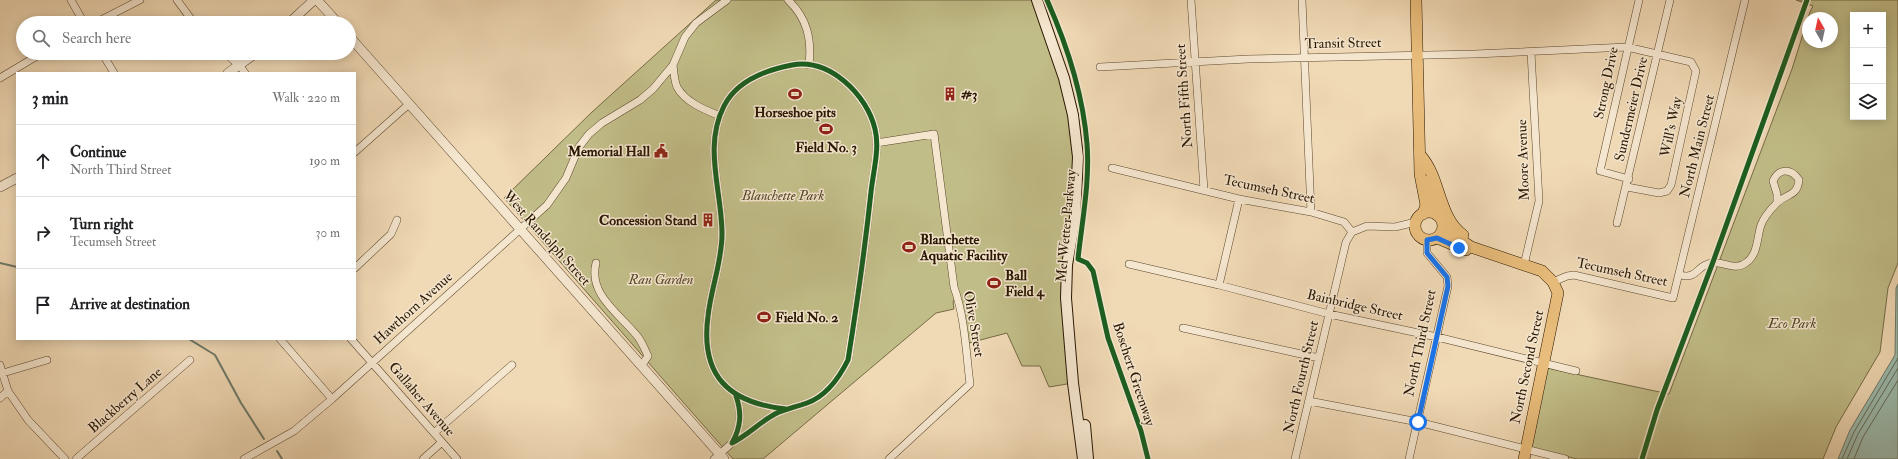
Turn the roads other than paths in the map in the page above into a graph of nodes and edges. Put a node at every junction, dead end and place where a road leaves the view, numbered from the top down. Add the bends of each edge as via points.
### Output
1 (71, 0) edge
2 (140, 0) edge
3 (177, 0) edge
4 (314, 0) edge
5 (317, 0) edge
6 (727, 0) edge
7 (788, 0) edge
8 (1037, 0) edge
9 (1044, 0) edge
10 (1191, 0) edge
11 (1302, 0) edge
12 (1416, 0) edge
13 (1639, 0) edge
14 (1670, 0) edge
15 (1745, 0) edge
16 (80, 16) edge
17 (109, 16) edge
18 (189, 16) edge
19 (297, 16) edge
20 (332, 16) edge
21 (356, 44) edge
22 (1627, 47) junction
23 (1531, 52) junction
24 (1657, 54) junction
25 (1419, 55) junction
26 (1304, 57) junction
27 (30, 60) edge
28 (106, 60) edge
29 (232, 60) edge
30 (250, 60) edge
31 (1195, 62) junction
32 (673, 65) junction
33 (809, 65) junction
34 (1100, 67) dead end
35 (1695, 67) joint
36 (242, 70) edge
37 (113, 72) edge
38 (0, 78) edge
39 (409, 104) junction
40 (720, 116) junction
41 (876, 143) junction
42 (356, 151) edge
43 (1421, 156) junction
44 (1112, 168) dead end
45 (16, 179) edge
46 (1628, 183) junction
47 (0, 187) edge
48 (1204, 190) junction
49 (1239, 199) junction
50 (1777, 202) junction
51 (1311, 212) junction
52 (1437, 215) junction
53 (1420, 218) junction
54 (397, 220) dead end
55 (1617, 223) dead end
56 (520, 229) junction
57 (1352, 232) junction
58 (1439, 232) junction
59 (596, 263) dead end
60 (1129, 264) dead end
61 (1524, 265) junction
62 (356, 267) edge
63 (1680, 275) junction
64 (1553, 282) junction
65 (1219, 285) junction
66 (1673, 298) joint
67 (1070, 306) junction
68 (1329, 314) junction
69 (1183, 328) dead end
70 (1437, 337) junction
71 (281, 340) edge
72 (352, 340) edge
73 (1319, 358) junction
74 (47, 360) dead end
75 (190, 360) dead end
76 (373, 362) junction
77 (1544, 363) junction
78 (0, 365) edge
79 (512, 365) dead end
80 (642, 365) junction
81 (1576, 371) dead end
82 (3, 373) junction
83 (8, 391) junction
84 (736, 396) junction
85 (0, 398) edge
86 (332, 399) junction
87 (1309, 401) junction
88 (786, 409) junction
89 (1418, 422) junction
90 (434, 433) junction
91 (442, 442) junction
92 (732, 443) junction
93 (1525, 454) edge
94 (719, 457) edge
95 (65, 459) edge
96 (76, 459) edge
97 (244, 459) edge
98 (423, 459) edge
99 (457, 459) edge
100 (889, 459) edge
101 (1083, 459) edge
102 (1088, 459) edge
103 (1296, 459) edge
104 (1410, 459) edge
105 (1565, 459) edge

1 - 16 street
2 - 17 street
3 - 18 street
4 - 19 street
5 - 20 street
6 - 32 street, Hawthorn Avenue via 696,23 685,37
7 - 33 street via 806,22 810,38
8 - 67 main road, Mel Wetter Parkway via 1064,78 1073,115 1078,157 1074,218 1067,265
9 - 67 main road, Mel Wetter Parkway via 1079,114 1084,157 1081,218 1073,265
10 - 31 street, North Fifth Street
11 - 26 street
12 - 25 main road, North Third Street
13 - 22 street, Strong Drive
14 - 24 street, Sundermeier Drive
15 - 63 street, North Main Street
21 - 39 street, West Randolph Street
22 - 23 street, Transit Street
22 - 24 street, Transit Street
22 - 46 street, Strong Drive via 1600,171
23 - 25 street, Transit Street
23 - 61 street, Moore Avenue via 1539,201
24 - 35 street, Transit Street via 1691,62
24 - 46 street, Sundermeier Drive
25 - 26 street, Transit Street
25 - 43 main road, North Third Street
26 - 31 street, Transit Street
26 - 51 street
27 - 38 street
28 - 37 street
29 - 36 street
30 - 36 street
31 - 34 street, Transit Street
31 - 48 street, North Fifth Street
32 - 40 street via 675,83 679,90 698,106
32 - 56 street, Hawthorn Avenue via 653,89 589,134 579,147 566,178 547,205
33 - 40 street via 796,64 753,77 737,89 724,105
33 - 41 street via 837,76 851,86 862,99 876,130
35 - 46 street, Will's Way via 1671,185 1667,191 1659,193
39 - 42 street
39 - 56 street, West Randolph Street
40 - 84 street via 714,150 722,251 708,316 707,336 714,370
41 - 88 street via 866,243 848,360 841,375 825,393 808,403
41 - 100 street, Olive Street via 934,134 954,287 958,298 970,384
43 - 52 main road, North Third Street
43 - 53 main road, North Third Street via 1420,174 1426,205
43 - 58 main road, North Third Street via 1429,165
44 - 48 street, Tecumseh Street
45 - 47 street
46 - 55 street, Sundermeier Drive
48 - 49 street, Tecumseh Street
49 - 51 street, Tecumseh Street
49 - 65 street
50 - 50 street via 1794,193 1798,185 1799,180 1790,171 1783,170 1776,174 1773,181
50 - 63 street via 1761,225 1748,262 1740,267 1734,267 1713,262 1703,266 1694,275
51 - 57 street, Tecumseh Street via 1344,222
52 - 53 main road via 1430,213
52 - 58 main road, North Third Street via 1442,220
53 - 57 street via 1395,227 1367,226
53 - 58 main road, North Third Street via 1415,228 1417,234
54 - 62 street via 391,234
56 - 76 street, Hawthorn Avenue
56 - 80 street, West Randolph Street
57 - 68 street, North Fourth Street via 1346,242
58 - 61 main road via 1499,258
58 - 70 street, North Third Street via 1427,253 1447,277 1448,286
59 - 80 street via 594,272 601,298 638,338 648,356
60 - 65 street, Bainbridge Street
61 - 64 main road via 1542,271
63 - 66 street, North Main Street
64 - 66 street, Tecumseh Street via 1574,275
64 - 77 main road, North Second Street via 1558,293
65 - 68 street, Bainbridge Street
67 - 101 main road, Mel Wetter Parkway via 1074,387
67 - 102 main road, Mel Wetter Parkway
68 - 70 street, Bainbridge Street
68 - 73 street, North Fourth Street
69 - 73 street
70 - 77 street, Bainbridge Street
70 - 89 street, North Third Street
71 - 86 street
72 - 76 street, Gallaher Avenue
73 - 87 street, North Fourth Street
74 - 82 street
75 - 96 street, Blackberry Lane
76 - 86 street, Hawthorn Avenue
76 - 90 street, Gallaher Avenue
77 - 81 street, Bainbridge Street
77 - 93 main road, North Second Street
78 - 82 street
79 - 90 street
80 - 94 street, West Randolph Street
82 - 83 street
83 - 85 street
83 - 95 street via 28,420
84 - 88 street via 767,407
84 - 92 street via 741,409 737,434
86 - 97 street, Hawthorn Avenue via 294,431
87 - 89 street
87 - 103 street, North Fourth Street
88 - 92 street
89 - 93 street
89 - 104 street, North Third Street
90 - 91 street, Gallaher Avenue
91 - 98 street
91 - 99 street, Gallaher Avenue
92 - 94 street
93 - 105 street

